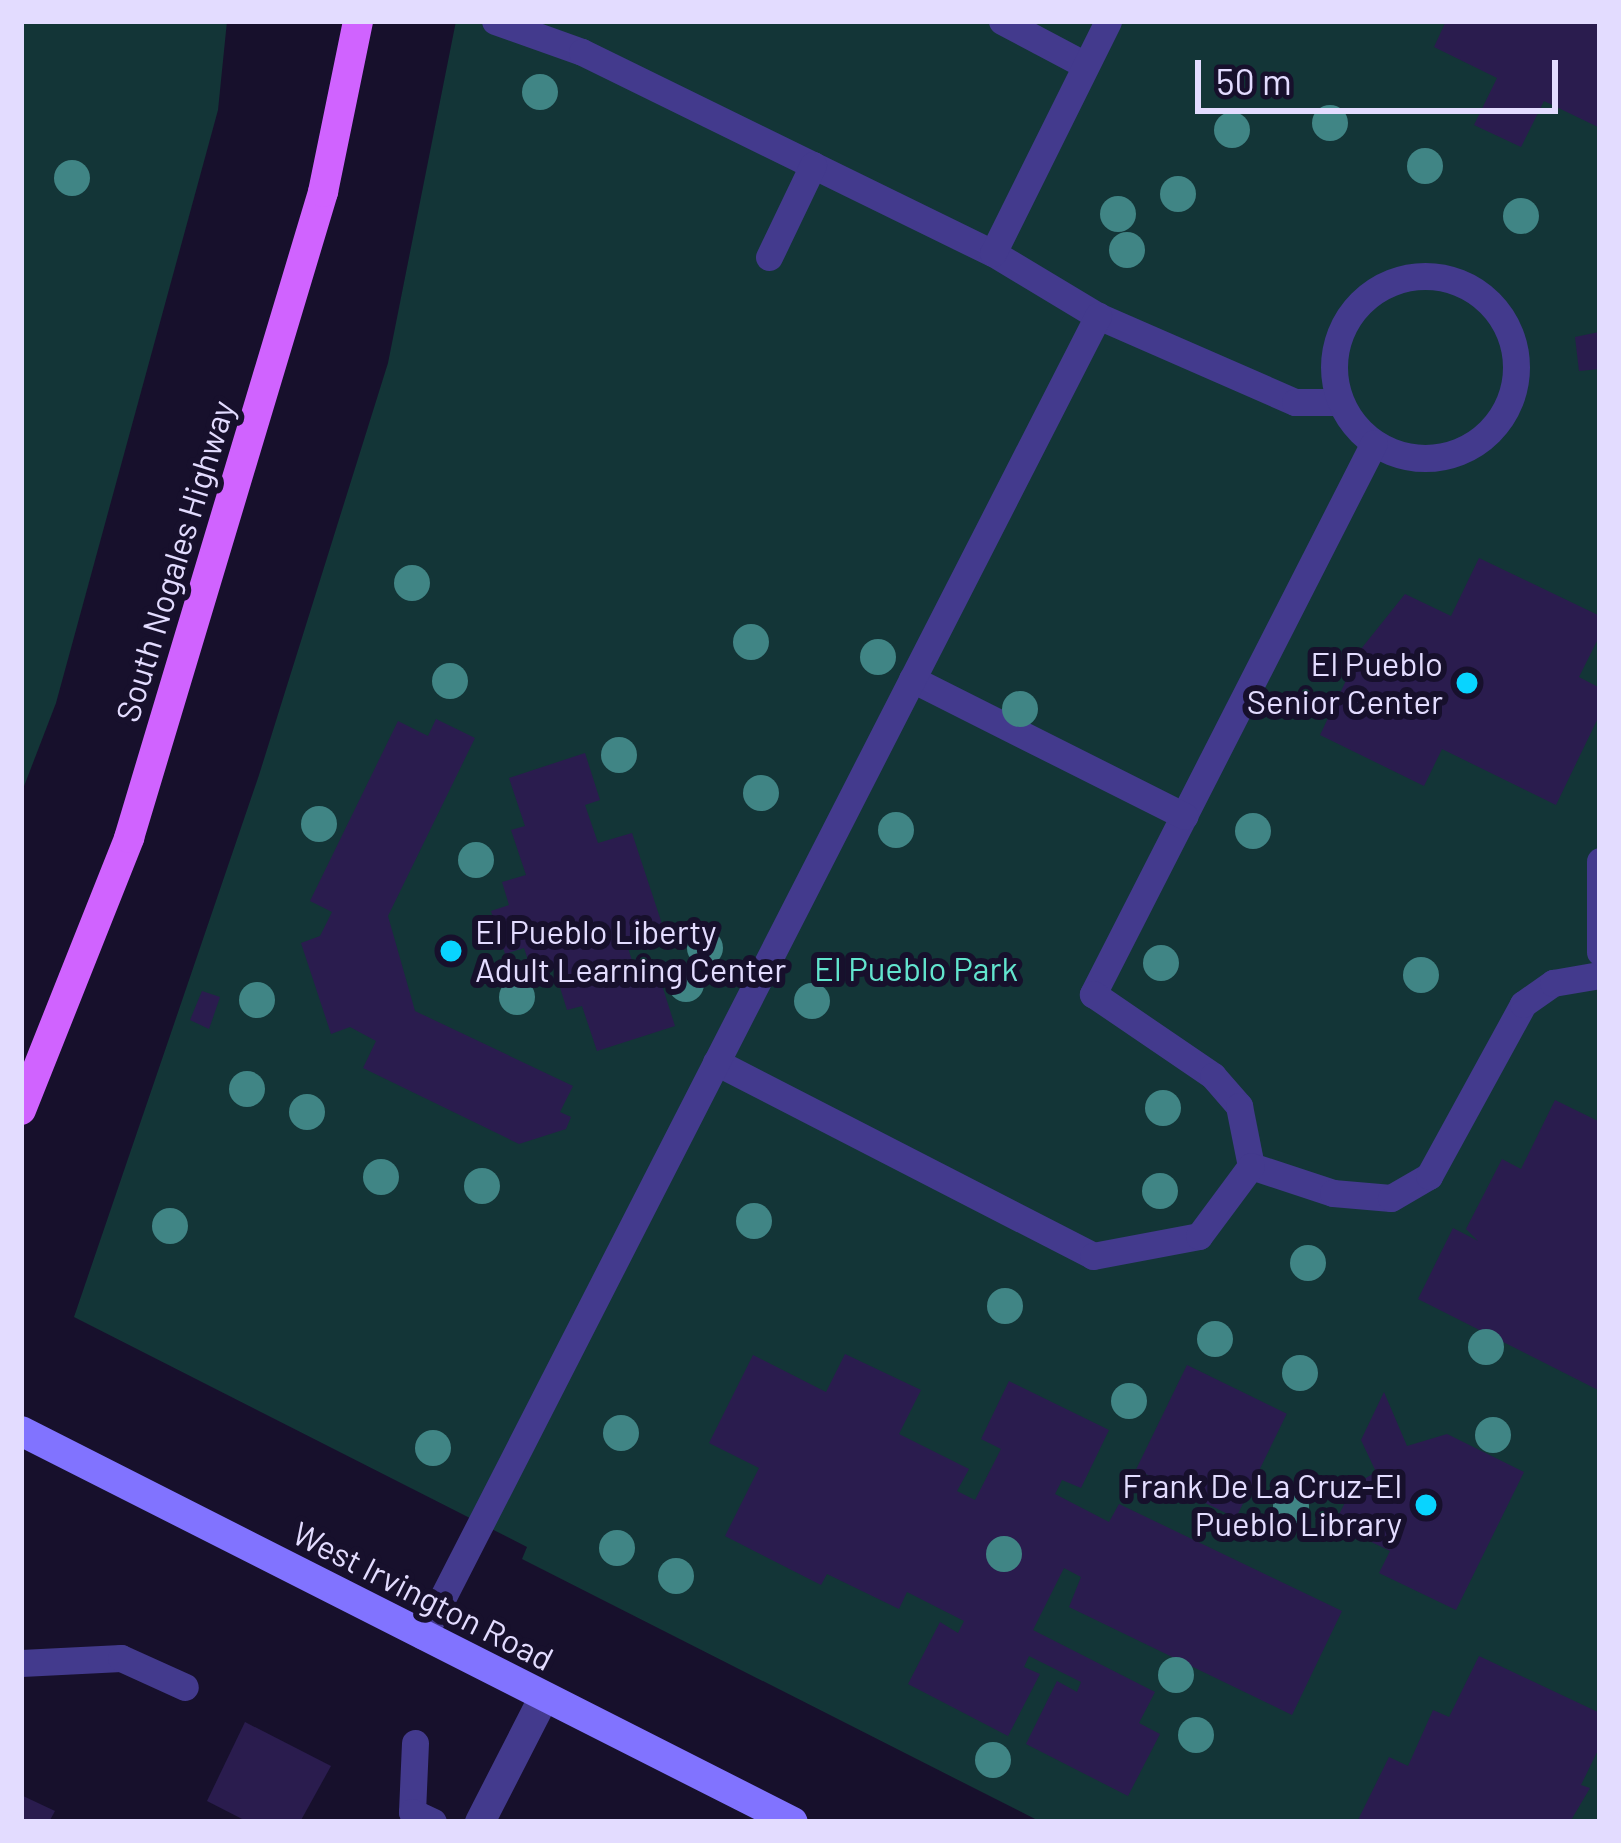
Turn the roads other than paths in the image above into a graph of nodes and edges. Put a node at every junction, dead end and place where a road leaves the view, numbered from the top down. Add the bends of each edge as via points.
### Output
1 (358, 21) edge
2 (495, 21) edge
3 (1001, 21) edge
4 (1108, 21) edge
5 (1085, 65) junction
6 (813, 165) junction
7 (993, 253) junction
8 (769, 257) dead end
9 (1098, 316) junction
10 (1340, 402) junction
11 (1374, 443) junction
12 (912, 679) junction
13 (1184, 815) junction
14 (1600, 861) edge
15 (1600, 952) edge
16 (1600, 975) edge
17 (716, 1062) junction
18 (21, 1110) edge
19 (1251, 1166) junction
20 (21, 1431) edge
21 (423, 1636) junction
22 (21, 1664) edge
23 (185, 1687) dead end
24 (543, 1699) junction
25 (415, 1743) dead end
26 (433, 1822) edge
27 (481, 1822) edge
28 (793, 1822) edge

1 - 18 main road, South Nogales Highway via 323,192 136,816
2 - 6 lane via 582,52
3 - 5 lane
4 - 5 lane
5 - 7 lane
6 - 7 lane
6 - 8 lane
7 - 9 lane
9 - 10 lane via 1295,402
9 - 12 lane
10 - 11 lane
10 - 11 lane via 1336,341 1371,292 1429,275 1460,282 1505,321 1516,380 1488,434 1432,458
11 - 13 lane
12 - 13 lane
12 - 17 lane
13 - 19 lane via 1093,994 1213,1076 1239,1106
14 - 15 lane
16 - 19 lane via 1553,983 1523,1004 1430,1176 1390,1198 1333,1193
17 - 19 lane via 1093,1256 1199,1236
17 - 21 lane
20 - 21 main road, West Irvington Road
21 - 24 main road, West Irvington Road
22 - 23 lane via 121,1658
24 - 27 street
24 - 28 main road, West Irvington Road
25 - 26 lane via 412,1812

